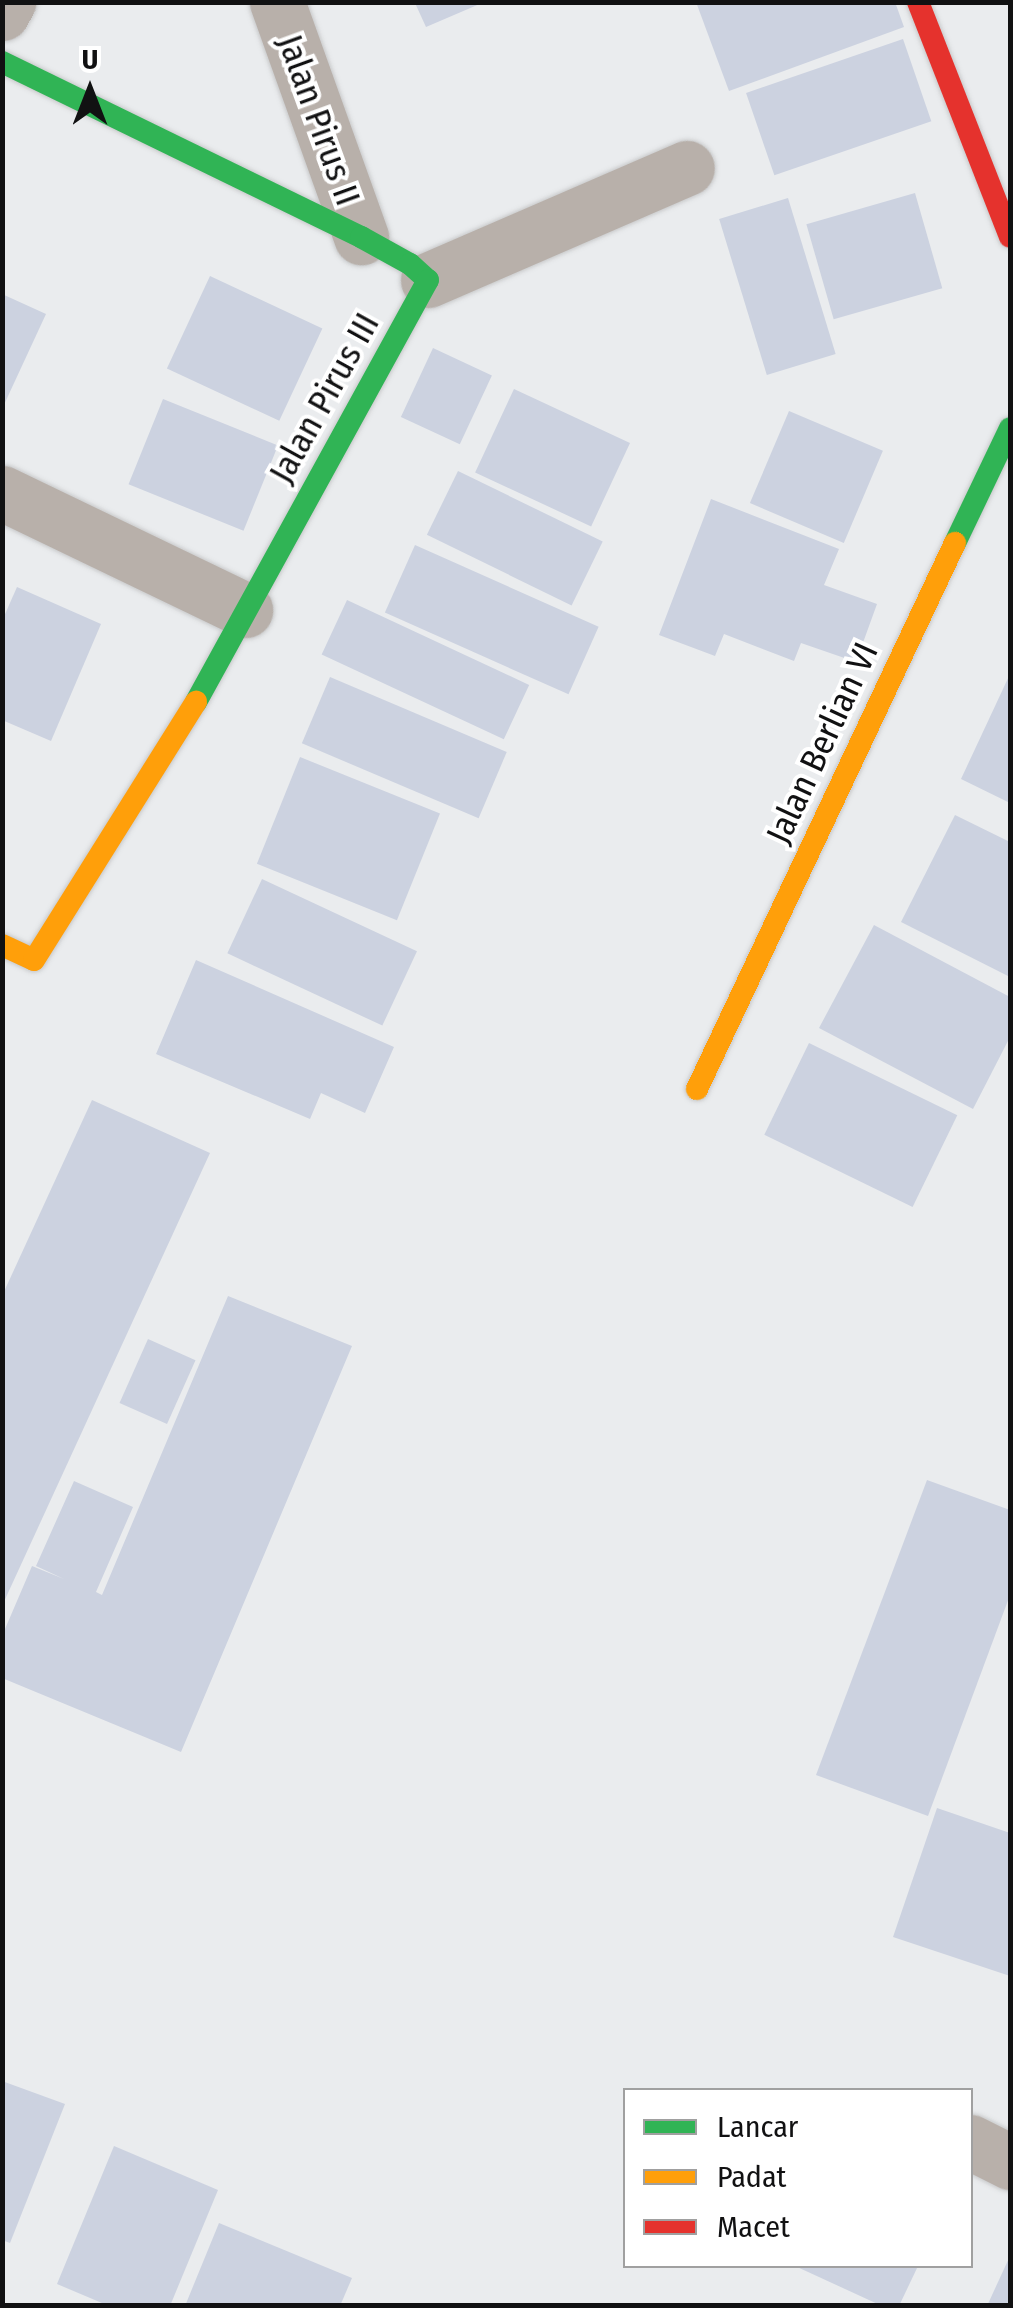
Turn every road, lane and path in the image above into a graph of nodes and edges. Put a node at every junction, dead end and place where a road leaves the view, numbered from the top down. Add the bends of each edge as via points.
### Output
1 (8, 2) edge
2 (277, 2) edge
3 (918, 2) edge
4 (2, 14) edge
5 (2, 62) edge
6 (687, 168) dead end
7 (360, 237) junction
8 (1010, 237) edge
9 (428, 280) junction
10 (1010, 428) edge
11 (2, 493) edge
12 (245, 610) junction
13 (2, 945) edge
14 (697, 1089) dead end
15 (973, 2144) edge
16 (1010, 2162) edge

1 - 4 street
2 - 7 street, Jalan Pirus II
3 - 8 street
5 - 7 street
6 - 9 street
7 - 9 street
9 - 12 street, Jalan Pirus III
10 - 14 street, Jalan Berlian VI
11 - 12 street
12 - 13 street, Jalan Pirus III via 184,724 34,960
15 - 16 street

